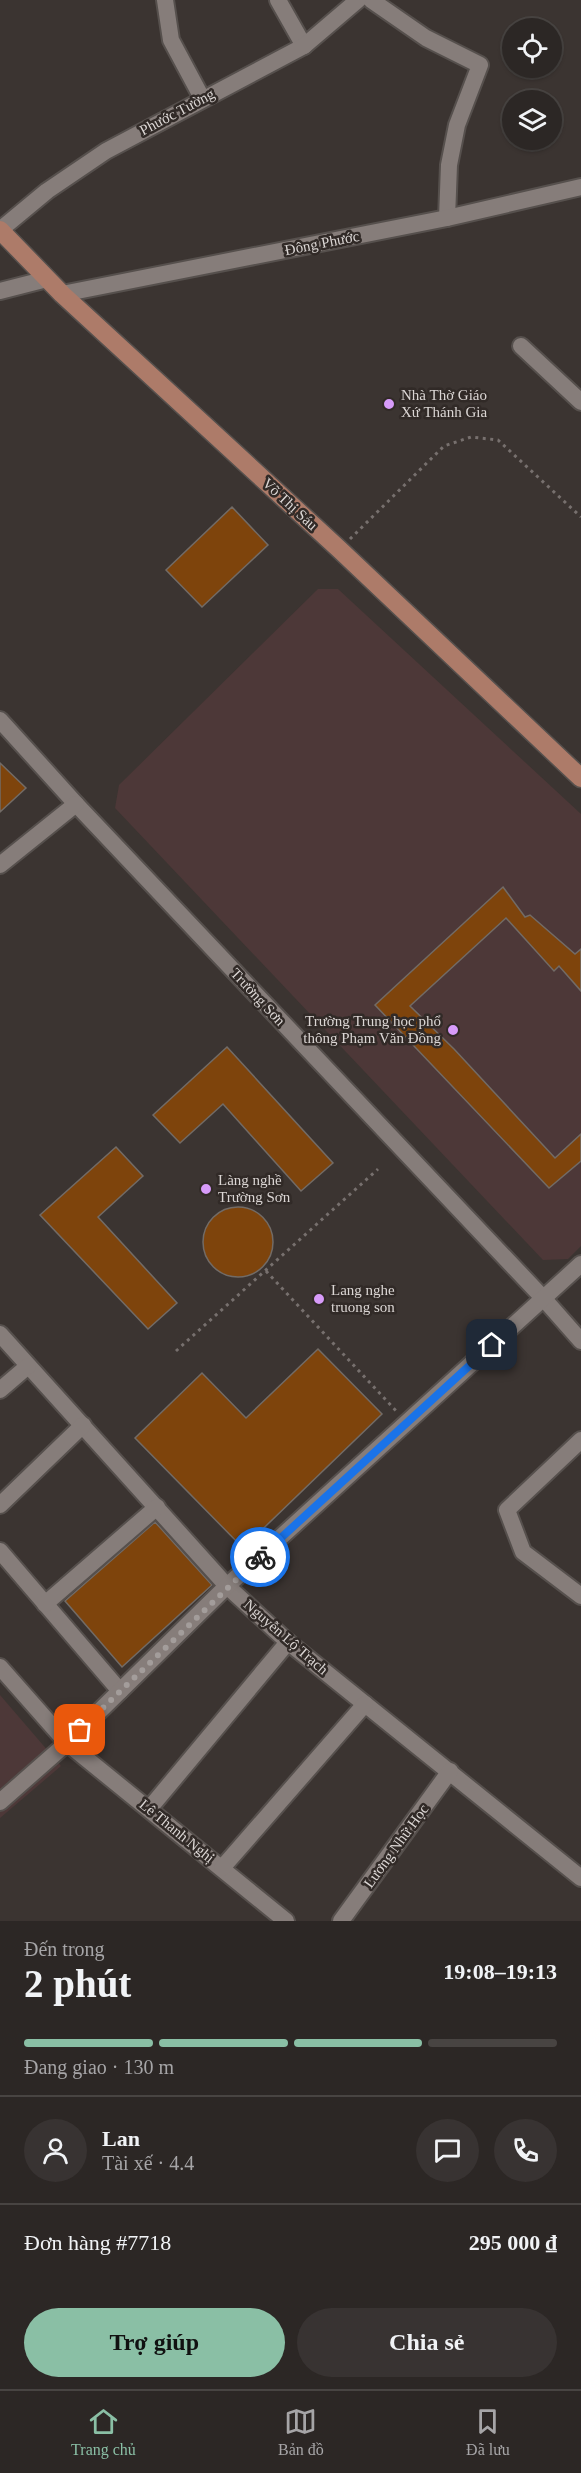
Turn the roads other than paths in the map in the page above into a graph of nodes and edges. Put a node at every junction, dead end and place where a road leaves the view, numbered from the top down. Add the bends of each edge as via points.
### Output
1 (165, 0) edge
2 (278, 0) edge
3 (358, 0) edge
4 (371, 0) edge
5 (304, 46) junction
6 (202, 98) junction
7 (581, 187) edge
8 (447, 218) junction
9 (0, 230) edge
10 (47, 279) junction
11 (0, 291) edge
12 (62, 294) junction
13 (521, 346) dead end
14 (581, 402) edge
15 (0, 720) edge
16 (581, 778) edge
17 (76, 804) junction
18 (0, 866) edge
19 (581, 1264) edge
20 (544, 1299) junction
21 (0, 1334) edge
22 (581, 1341) edge
23 (28, 1365) junction
24 (0, 1390) edge
25 (83, 1425) junction
26 (581, 1440) edge
27 (0, 1505) edge
28 (157, 1507) junction
29 (0, 1551) edge
30 (227, 1586) junction
31 (581, 1596) edge
32 (45, 1604) junction
33 (288, 1642) junction
34 (0, 1667) edge
35 (120, 1691) junction
36 (365, 1704) junction
37 (67, 1743) junction
38 (450, 1770) junction
39 (0, 1802) edge
40 (149, 1809) junction
41 (222, 1868) junction
42 (581, 1878) edge
43 (286, 1921) edge
44 (341, 1921) edge

1 - 6 street via 171,40
2 - 5 street
3 - 5 street, Phước Tường
4 - 8 street via 426,38 480,65 457,125 449,165
5 - 6 street, Phước Tường
6 - 9 street, Phước Tường via 74,171
7 - 8 street, Đông Phước
8 - 12 street, Đông Phước
9 - 10 main road, Võ Thị Sáu
10 - 11 street
10 - 12 main road, Võ Thị Sáu
12 - 16 main road, Võ Thị Sáu
13 - 14 street
15 - 17 street, Trường Sơn
17 - 18 street
17 - 20 street, Trường Sơn
19 - 20 street
20 - 22 street, Trường Sơn
20 - 30 street
21 - 23 street, Nguyễn Lộ Trạch
23 - 24 street
23 - 25 street, Nguyễn Lộ Trạch
25 - 27 street
25 - 28 street, Nguyễn Lộ Trạch
26 - 31 street via 507,1510 523,1552
28 - 30 street, Nguyễn Lộ Trạch
28 - 32 street
29 - 32 street
30 - 33 street, Nguyễn Lộ Trạch
30 - 35 street
32 - 35 street
33 - 36 street, Nguyễn Lộ Trạch
33 - 40 street
34 - 37 street, Lê Thanh Nghị
35 - 37 street
36 - 38 street, Nguyễn Lộ Trạch
36 - 41 street
37 - 39 street
37 - 40 street, Lê Thanh Nghị
38 - 42 street, Nguyễn Lộ Trạch
38 - 44 street, Lương Nhữ Học
40 - 41 street, Lê Thanh Nghị
41 - 43 street, Lê Thanh Nghị

